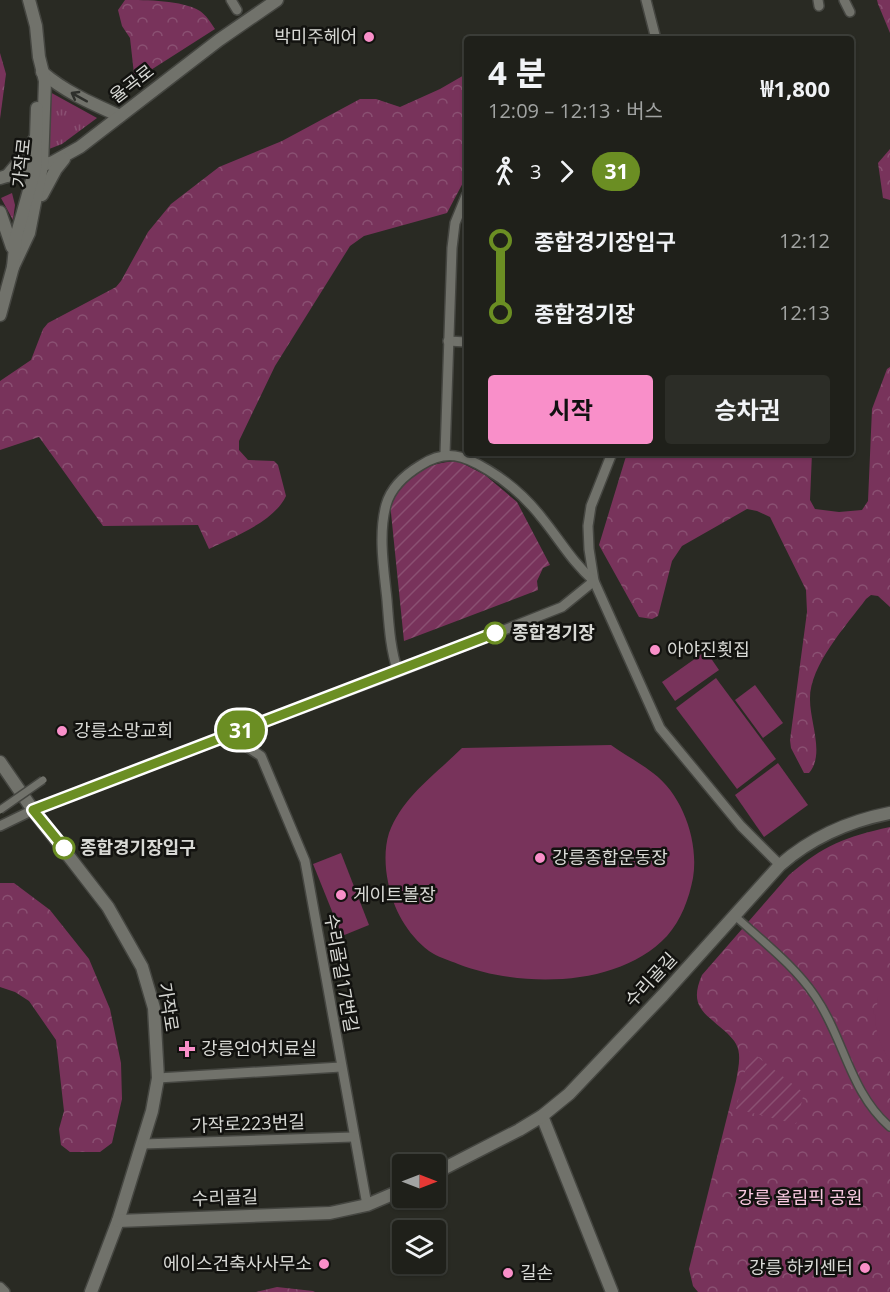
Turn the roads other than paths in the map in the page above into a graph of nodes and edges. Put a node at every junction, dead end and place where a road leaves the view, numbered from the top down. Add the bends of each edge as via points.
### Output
1 (29, 0) edge
2 (231, 0) edge
3 (277, 0) edge
4 (646, 0) edge
5 (844, 0) edge
6 (237, 10) dead end
7 (850, 12) dead end
8 (655, 36) edge
9 (39, 57) junction
10 (42, 72) junction
11 (120, 116) junction
12 (35, 139) junction
13 (66, 156) junction
14 (38, 167) junction
15 (3, 177) edge
16 (464, 201) edge
17 (0, 212) edge
18 (29, 233) junction
19 (5, 242) edge
20 (14, 262) junction
21 (0, 315) edge
22 (448, 341) junction
23 (464, 342) edge
24 (446, 454) junction
25 (611, 456) edge
26 (594, 580) junction
27 (398, 672) junction
28 (229, 735) junction
29 (0, 762) edge
30 (43, 780) dead end
31 (0, 810) edge
32 (33, 810) junction
33 (890, 813) edge
34 (0, 826) edge
35 (780, 865) junction
36 (734, 915) junction
37 (341, 1067) junction
38 (158, 1078) junction
39 (542, 1116) junction
40 (890, 1127) edge
41 (353, 1137) junction
42 (143, 1144) junction
43 (446, 1167) edge
44 (392, 1194) edge
45 (367, 1205) junction
46 (118, 1221) junction
47 (0, 1287) edge
48 (5, 1292) edge
49 (91, 1292) edge
50 (612, 1292) edge

1 - 9 street, 가작로
2 - 6 street
3 - 11 street, 율곡로
4 - 8 street
5 - 7 street
9 - 10 street, 가작로
9 - 12 street, 가작로
11 -> 10 street via 77,96
10 - 14 street, 가작로 via 45,81
11 - 13 street, 율곡로
12 - 14 street, 가작로
12 - 15 street
13 - 14 street, 율곡로
13 - 18 street via 43,191
14 - 15 street, 율곡로
14 - 18 street, 가작로
14 - 20 street, 가작로 via 16,237
16 - 22 street via 455,224 452,248
17 - 19 street
18 - 20 street, 가작로
19 - 20 street
20 - 21 street, 가작로
22 - 23 street
22 - 24 street
24 - 26 street via 472,461 504,481 542,518 567,554
24 - 27 street via 400,480 386,505 382,557 392,654
25 - 26 street via 591,506 588,526
26 - 27 street via 562,607
26 - 35 street via 660,728 741,826
27 - 28 street
28 - 32 street
28 - 37 street, 수리골길17번길 via 261,756 305,861
29 - 32 street, 가작로
30 - 31 street, bridge
32 - 34 street
32 - 38 street, 가작로 via 108,907 142,967 154,1008
33 - 35 street, 수리골길 via 854,822 811,841
35 - 36 street, 수리골길
36 - 39 street, 수리골길 via 569,1094
36 - 40 street via 816,997 863,1095
37 - 38 street
37 - 41 street, 수리골길17번길
38 - 42 street, 가작로
39 - 43 street, 수리골길
39 - 50 street
41 - 42 street, 가작로223번길
41 - 45 street, 수리골길17번길
42 - 46 street, 가작로
44 - 45 street, 수리골길
45 - 46 street, 수리골길 via 330,1213
46 - 49 street, 가작로
47 - 48 street

